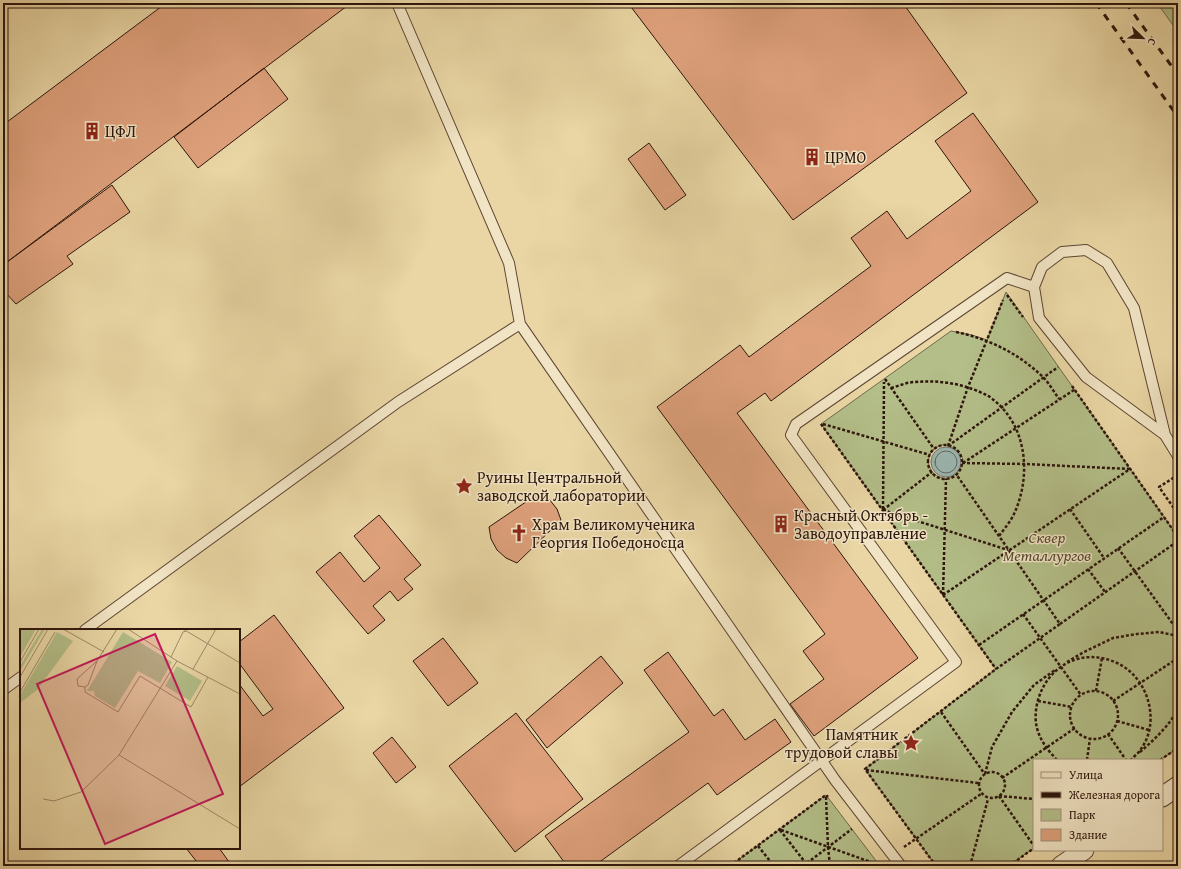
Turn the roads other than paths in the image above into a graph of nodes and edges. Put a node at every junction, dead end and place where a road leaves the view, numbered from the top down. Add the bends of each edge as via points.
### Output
1 (397, 3) edge
2 (1034, 287) junction
3 (520, 324) junction
4 (1165, 435) junction
5 (1178, 456) edge
6 (86, 629) edge
7 (20, 678) edge
8 (3, 690) edge
9 (822, 761) junction
10 (1178, 786) edge
11 (1163, 796) edge
12 (1083, 851) edge
13 (678, 866) edge
14 (901, 866) edge
15 (1061, 866) edge

1 - 3 lane via 509,263
2 - 4 lane via 1039,318 1086,377
2 - 4 lane via 1042,267 1062,252 1086,250 1106,263 1134,308
2 - 9 lane via 1007,278 796,424 791,435 956,662
3 - 6 lane via 398,402
3 - 9 lane
4 - 5 lane
7 - 8 lane
9 - 13 lane
9 - 14 lane
10 - 11 street
12 - 15 street

